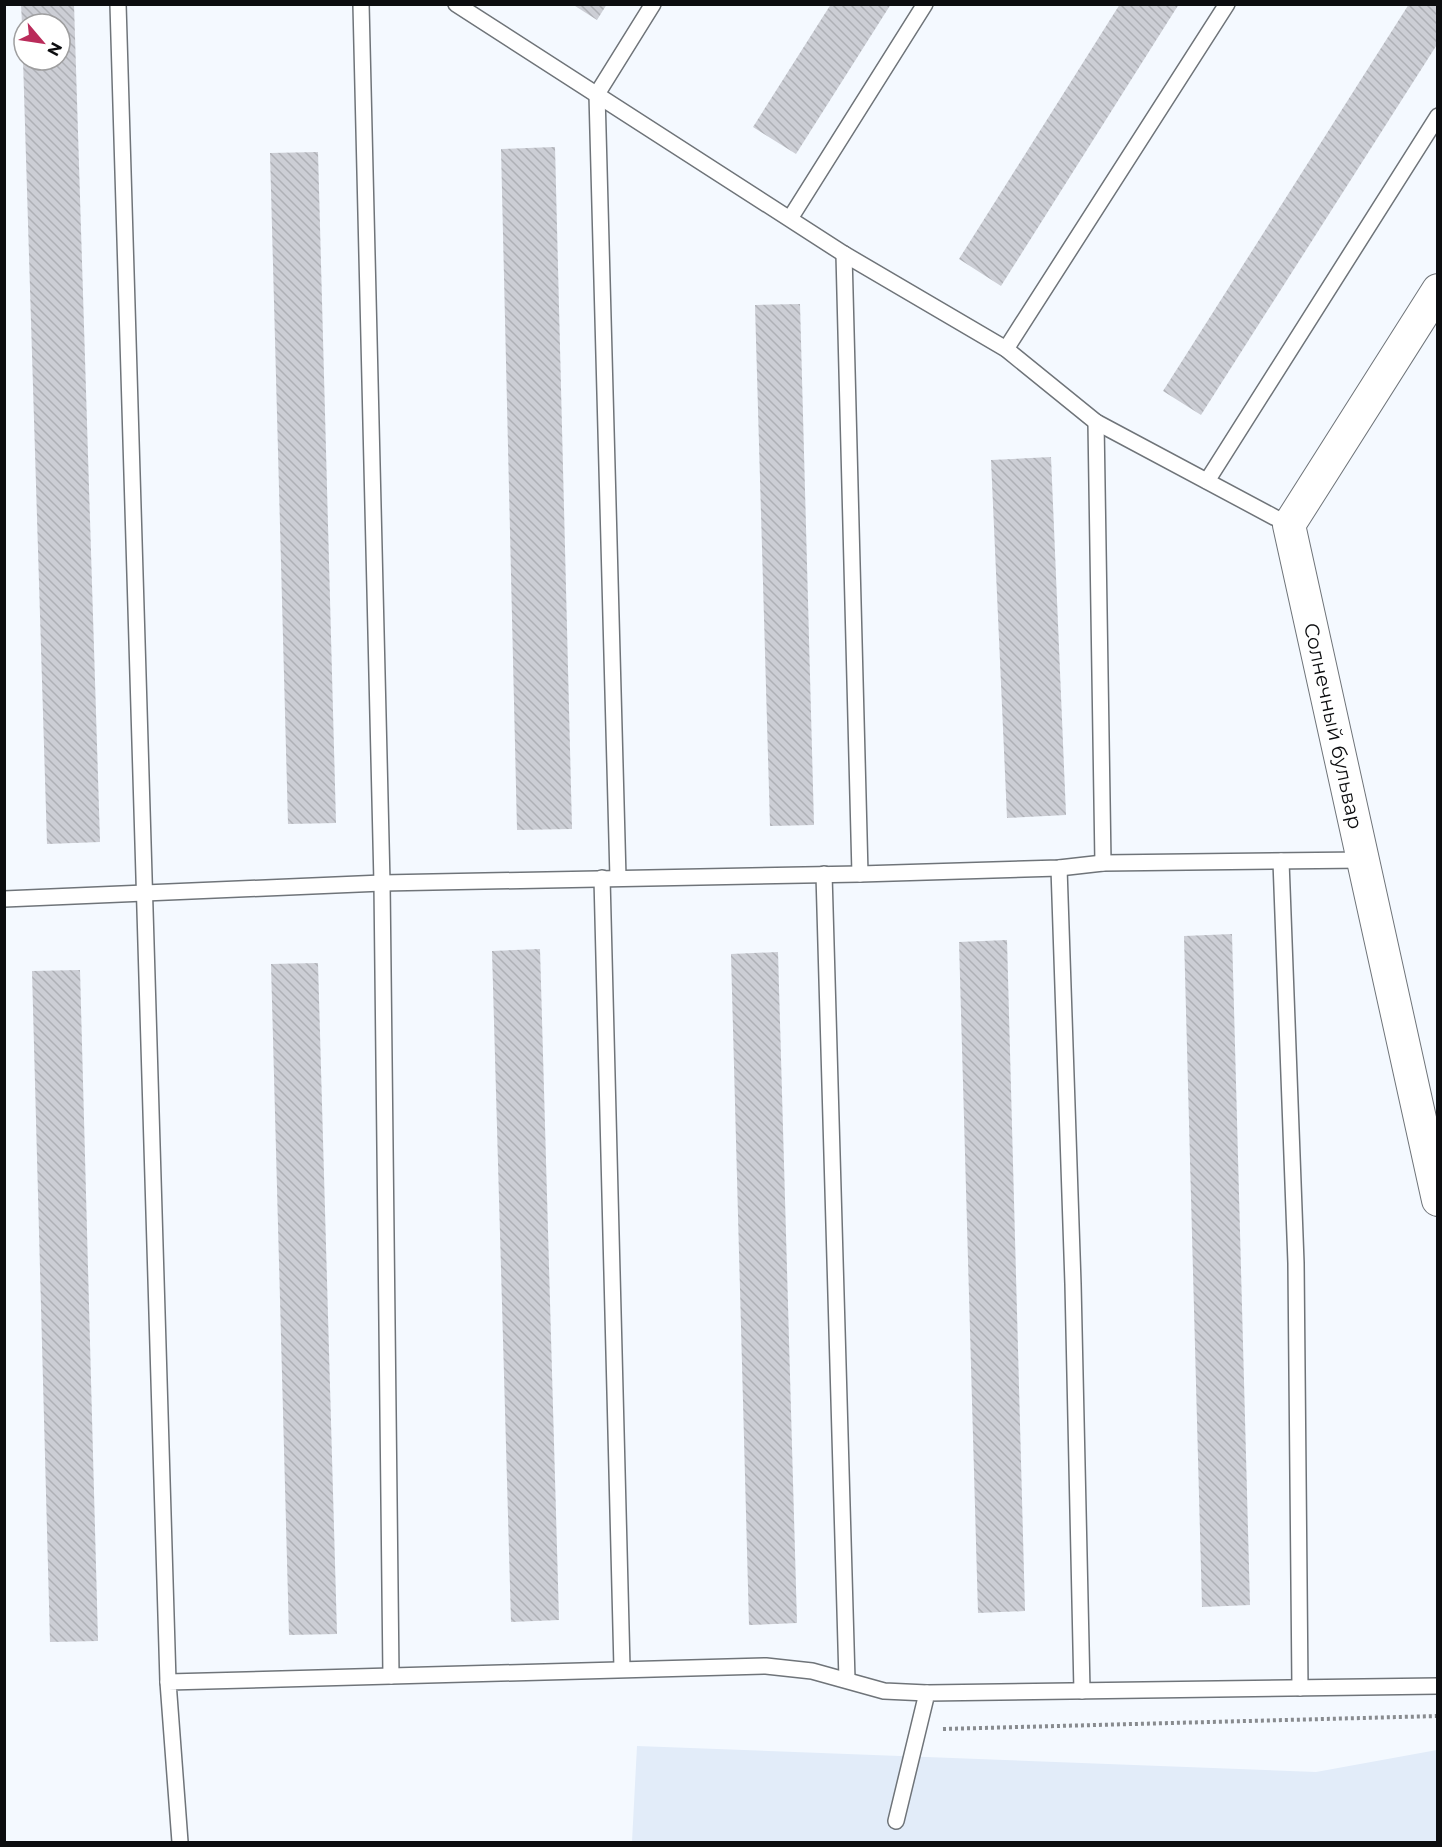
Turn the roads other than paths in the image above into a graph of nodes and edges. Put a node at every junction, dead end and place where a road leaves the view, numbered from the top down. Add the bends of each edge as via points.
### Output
1 (118, 4) edge
2 (361, 4) edge
3 (456, 4) edge
4 (653, 4) edge
5 (926, 4) edge
6 (1227, 4) edge
7 (597, 94) junction
8 (1437, 116) edge
9 (791, 218) junction
10 (844, 254) junction
11 (1437, 290) edge
12 (1006, 349) junction
13 (1096, 422) junction
14 (1207, 481) junction
15 (1289, 525) junction
16 (1364, 860) junction
17 (1281, 861) junction
18 (1103, 863) junction
19 (1059, 868) junction
20 (824, 874) junction
21 (860, 874) junction
22 (610, 878) junction
23 (382, 883) junction
24 (145, 892) junction
25 (4, 899) edge
26 (1437, 1200) edge
27 (622, 1668) junction
28 (391, 1676) junction
29 (847, 1680) junction
30 (168, 1682) junction
31 (1437, 1686) edge
32 (1300, 1688) junction
33 (1082, 1691) junction
34 (927, 1693) junction
35 (896, 1821) dead end
36 (180, 1842) edge

1 - 24 lane
2 - 23 lane
3 - 7 lane
4 - 7 lane
5 - 9 lane
6 - 12 lane
7 - 9 lane
7 - 22 lane
8 - 14 lane
9 - 10 lane
10 - 12 lane
10 - 21 lane
11 - 15 street
12 - 13 lane
13 - 14 lane
13 - 18 lane
14 - 15 lane
15 - 16 street, Солнечный бульвар
16 - 17 lane
16 - 26 street, Солнечный бульвар
17 - 18 lane
17 - 32 lane via 1296,1263
18 - 19 lane
19 - 21 lane
19 - 33 lane
20 - 21 lane
20 - 22 lane
20 - 29 lane
22 - 23 lane
22 - 27 lane
23 - 24 lane
23 - 28 lane
24 - 25 lane
24 - 30 lane
27 - 28 lane
27 - 29 lane via 766,1666
28 - 30 lane
29 - 34 lane via 884,1691
30 - 36 lane
31 - 32 lane
32 - 33 lane
33 - 34 lane
34 - 35 lane

